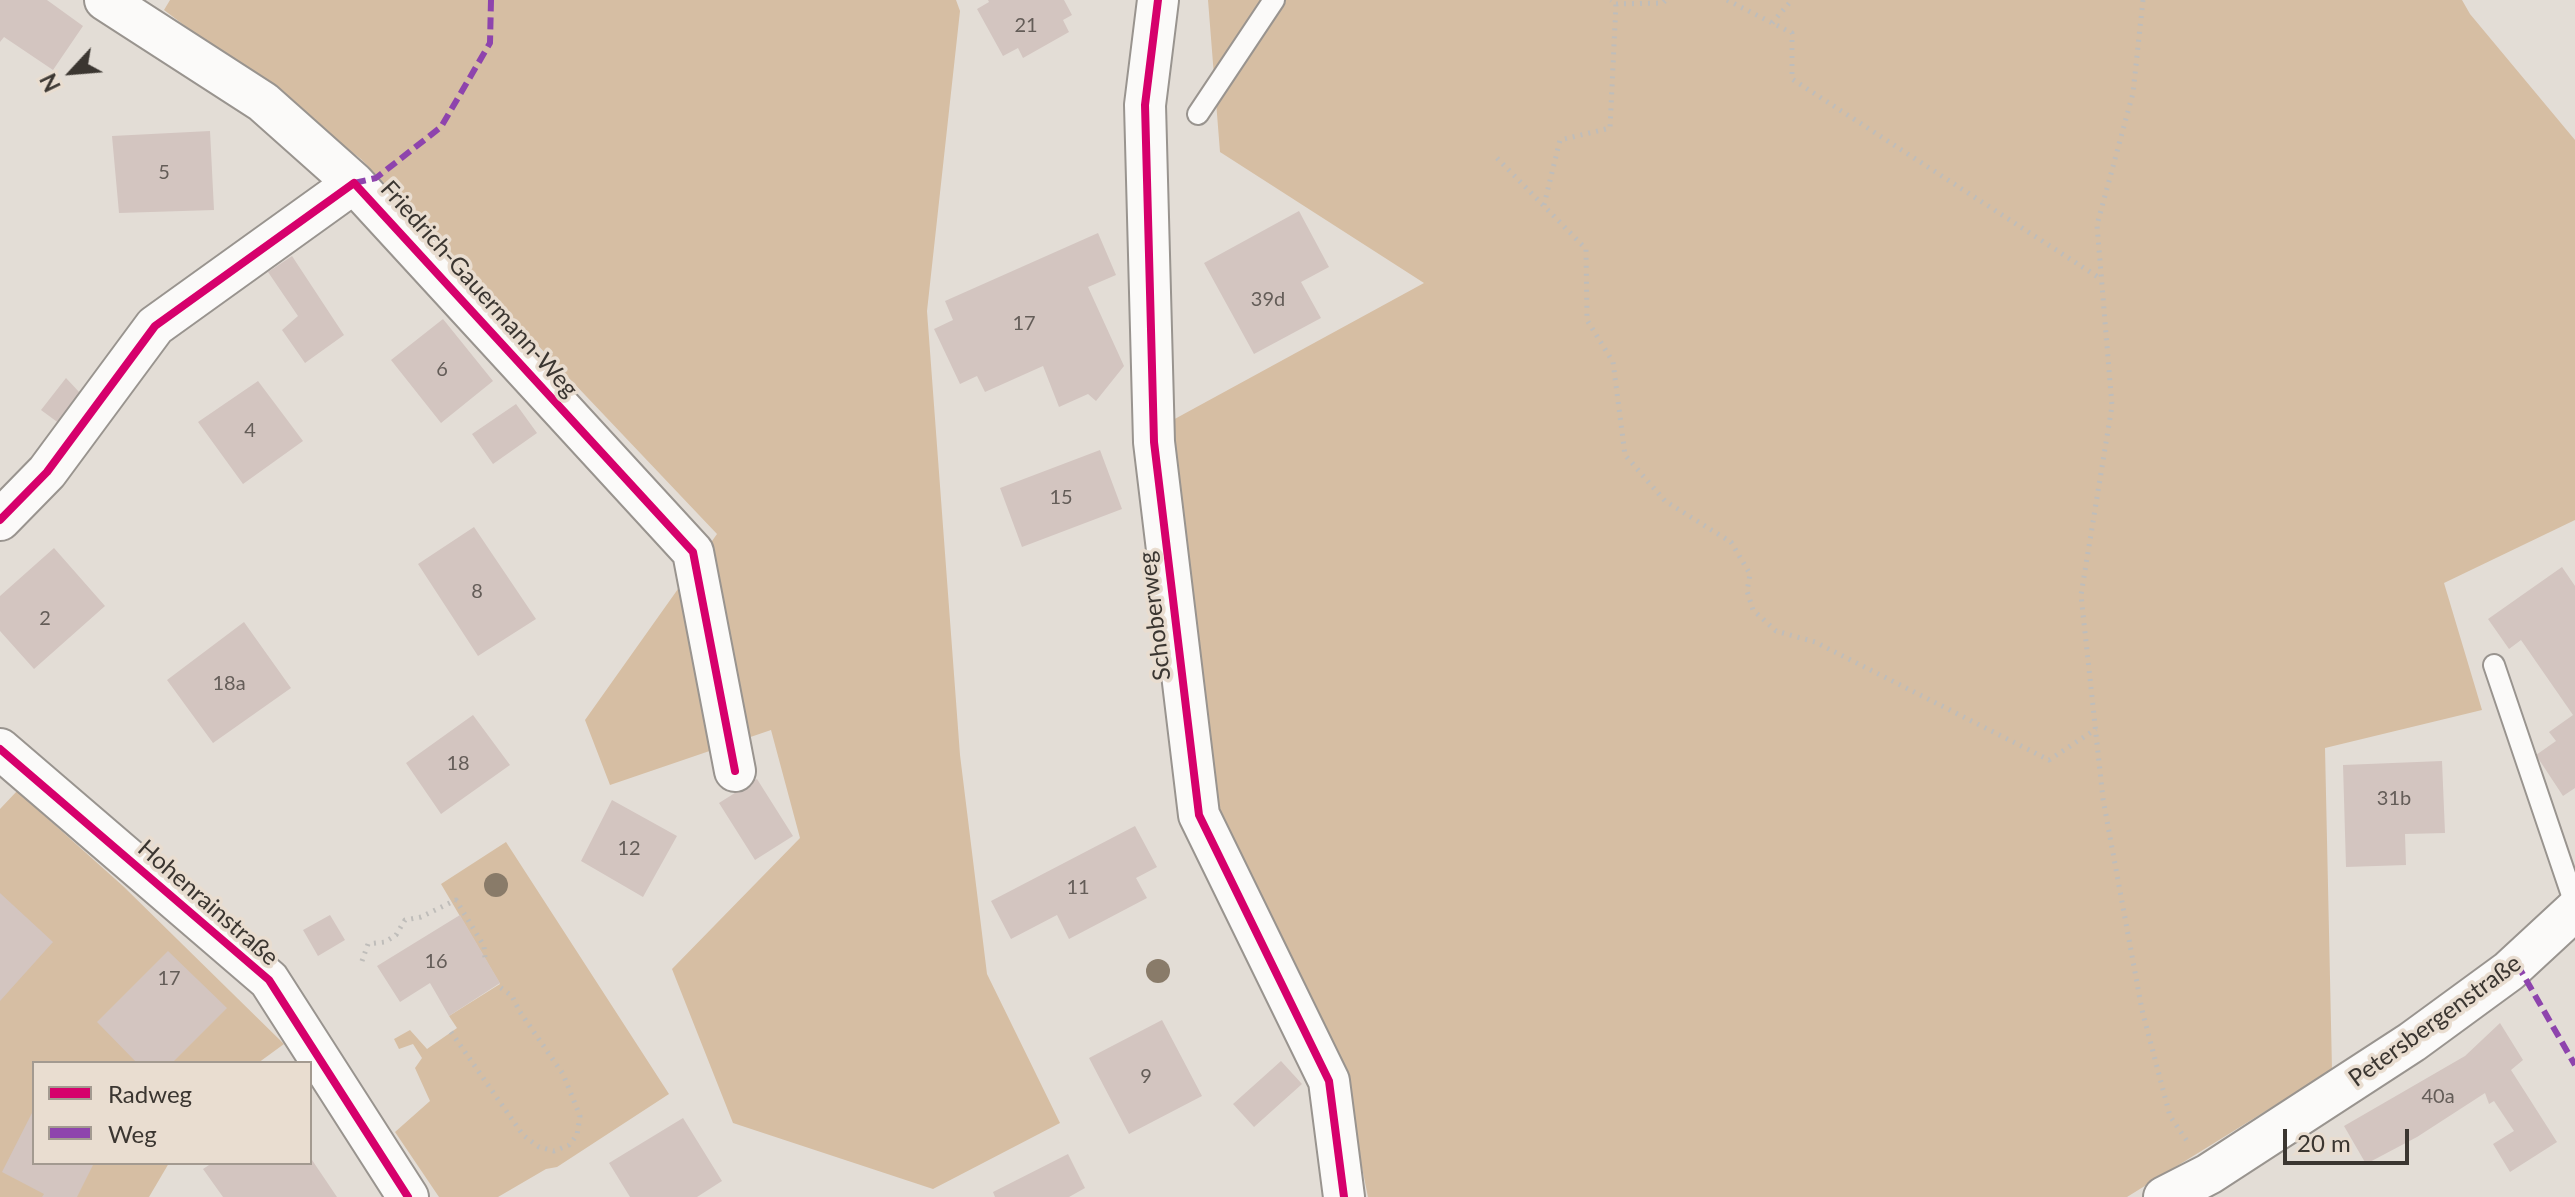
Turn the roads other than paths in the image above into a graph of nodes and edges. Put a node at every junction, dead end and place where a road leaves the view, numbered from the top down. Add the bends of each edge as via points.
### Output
1 (105, 0) edge
2 (1158, 0) edge
3 (1274, 0) edge
4 (1198, 114) dead end
5 (354, 183) junction
6 (0, 520) edge
7 (2494, 665) dead end
8 (0, 749) edge
9 (735, 771) dead end
10 (2575, 907) edge
11 (408, 1197) edge
12 (1344, 1197) edge
13 (2164, 1197) edge

1 - 5 street, Friedrich-Gauermann-Weg via 263,102
2 - 12 street, Schoberweg via 1145,105 1154,442 1199,815 1329,1081
3 - 4 lane
5 - 6 street, Friedrich-Gauermann-Weg via 155,326 47,472
5 - 9 street, Friedrich-Gauermann-Weg via 693,552
7 - 10 lane
8 - 11 street, Hohenrainstraße via 269,980
10 - 13 street, Petersbergenstraße via 2509,971 2412,1042 2209,1174

